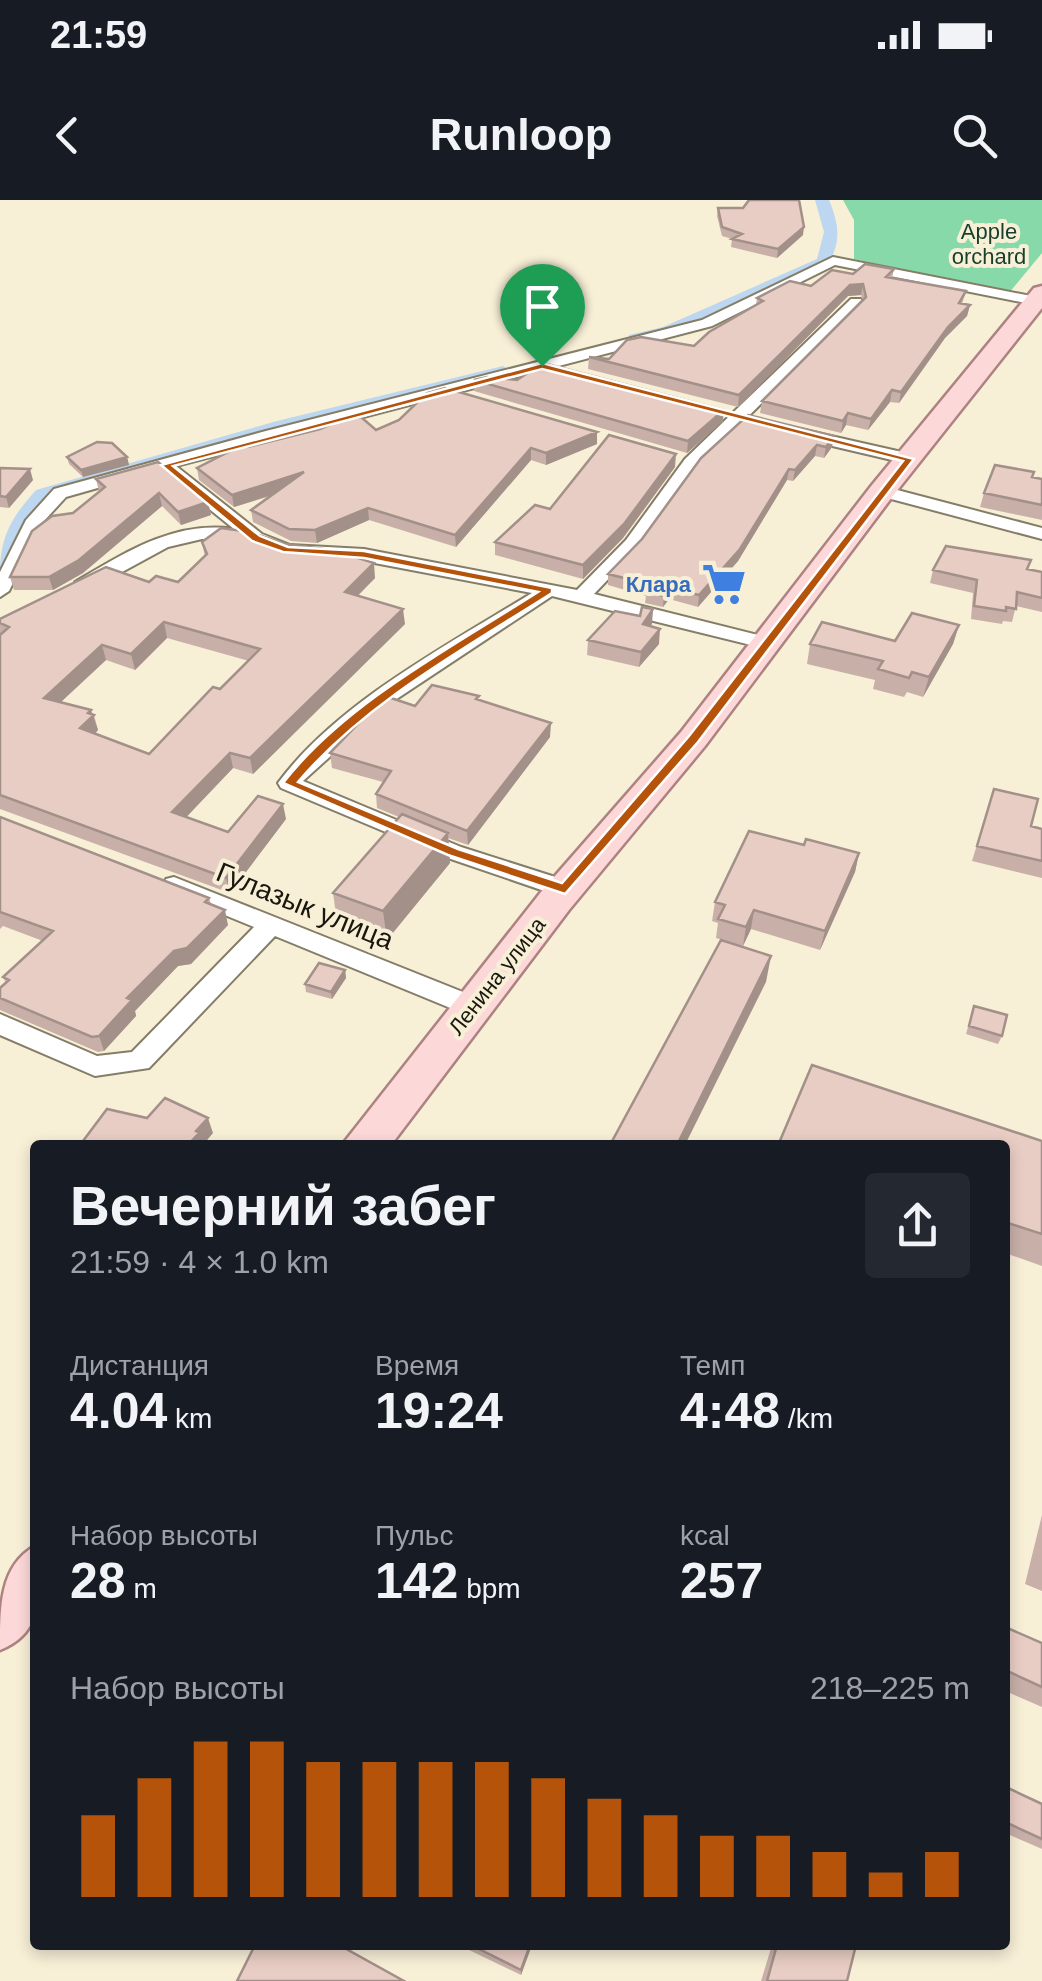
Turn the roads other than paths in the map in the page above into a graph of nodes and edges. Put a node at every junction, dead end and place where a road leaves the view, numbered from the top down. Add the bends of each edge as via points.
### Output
1 (1039, 297) edge
2 (856, 302) edge
3 (542, 366) junction
4 (575, 375) edge
5 (441, 390) junction
6 (474, 399) edge
7 (732, 417) junction
8 (758, 424) edge
9 (777, 428) edge
10 (672, 457) edge
11 (909, 459) junction
12 (691, 462) junction
13 (166, 465) junction
14 (882, 492) junction
15 (1042, 534) edge
16 (256, 538) junction
17 (548, 590) junction
18 (0, 591) edge
19 (580, 597) junction
20 (57, 599) edge
21 (767, 643) junction
22 (146, 874) edge
23 (565, 889) junction
24 (272, 924) junction
25 (474, 1008) junction
26 (0, 1024) edge
27 (370, 1140) edge
28 (30, 1581) edge
29 (0, 1620) edge

1 - 3 street via 833,261 707,322
1 - 11 main road, Ленина улица
2 - 7 street
3 - 4 street
3 - 5 street
5 - 6 street
5 - 13 street
7 - 8 street
7 - 12 street
9 - 11 street
10 - 12 street
11 - 14 main road, Ленина улица
12 - 19 street via 632,544
13 - 16 street
13 - 18 street via 60,494 35,520
14 - 15 street
14 - 21 main road, Ленина улица
16 - 17 street via 286,550 364,555
16 - 20 street via 204,531 161,540
17 - 19 street
17 - 23 street via 366,712 322,745 289,783 453,852
19 - 21 street
21 - 23 main road, Ленина улица
22 - 24 street, Гулазык улица
23 - 25 main road, Ленина улица
24 - 25 street, Гулазык улица
24 - 26 street via 140,1061 95,1066
25 - 27 main road, Ленина улица
28 - 29 main road

